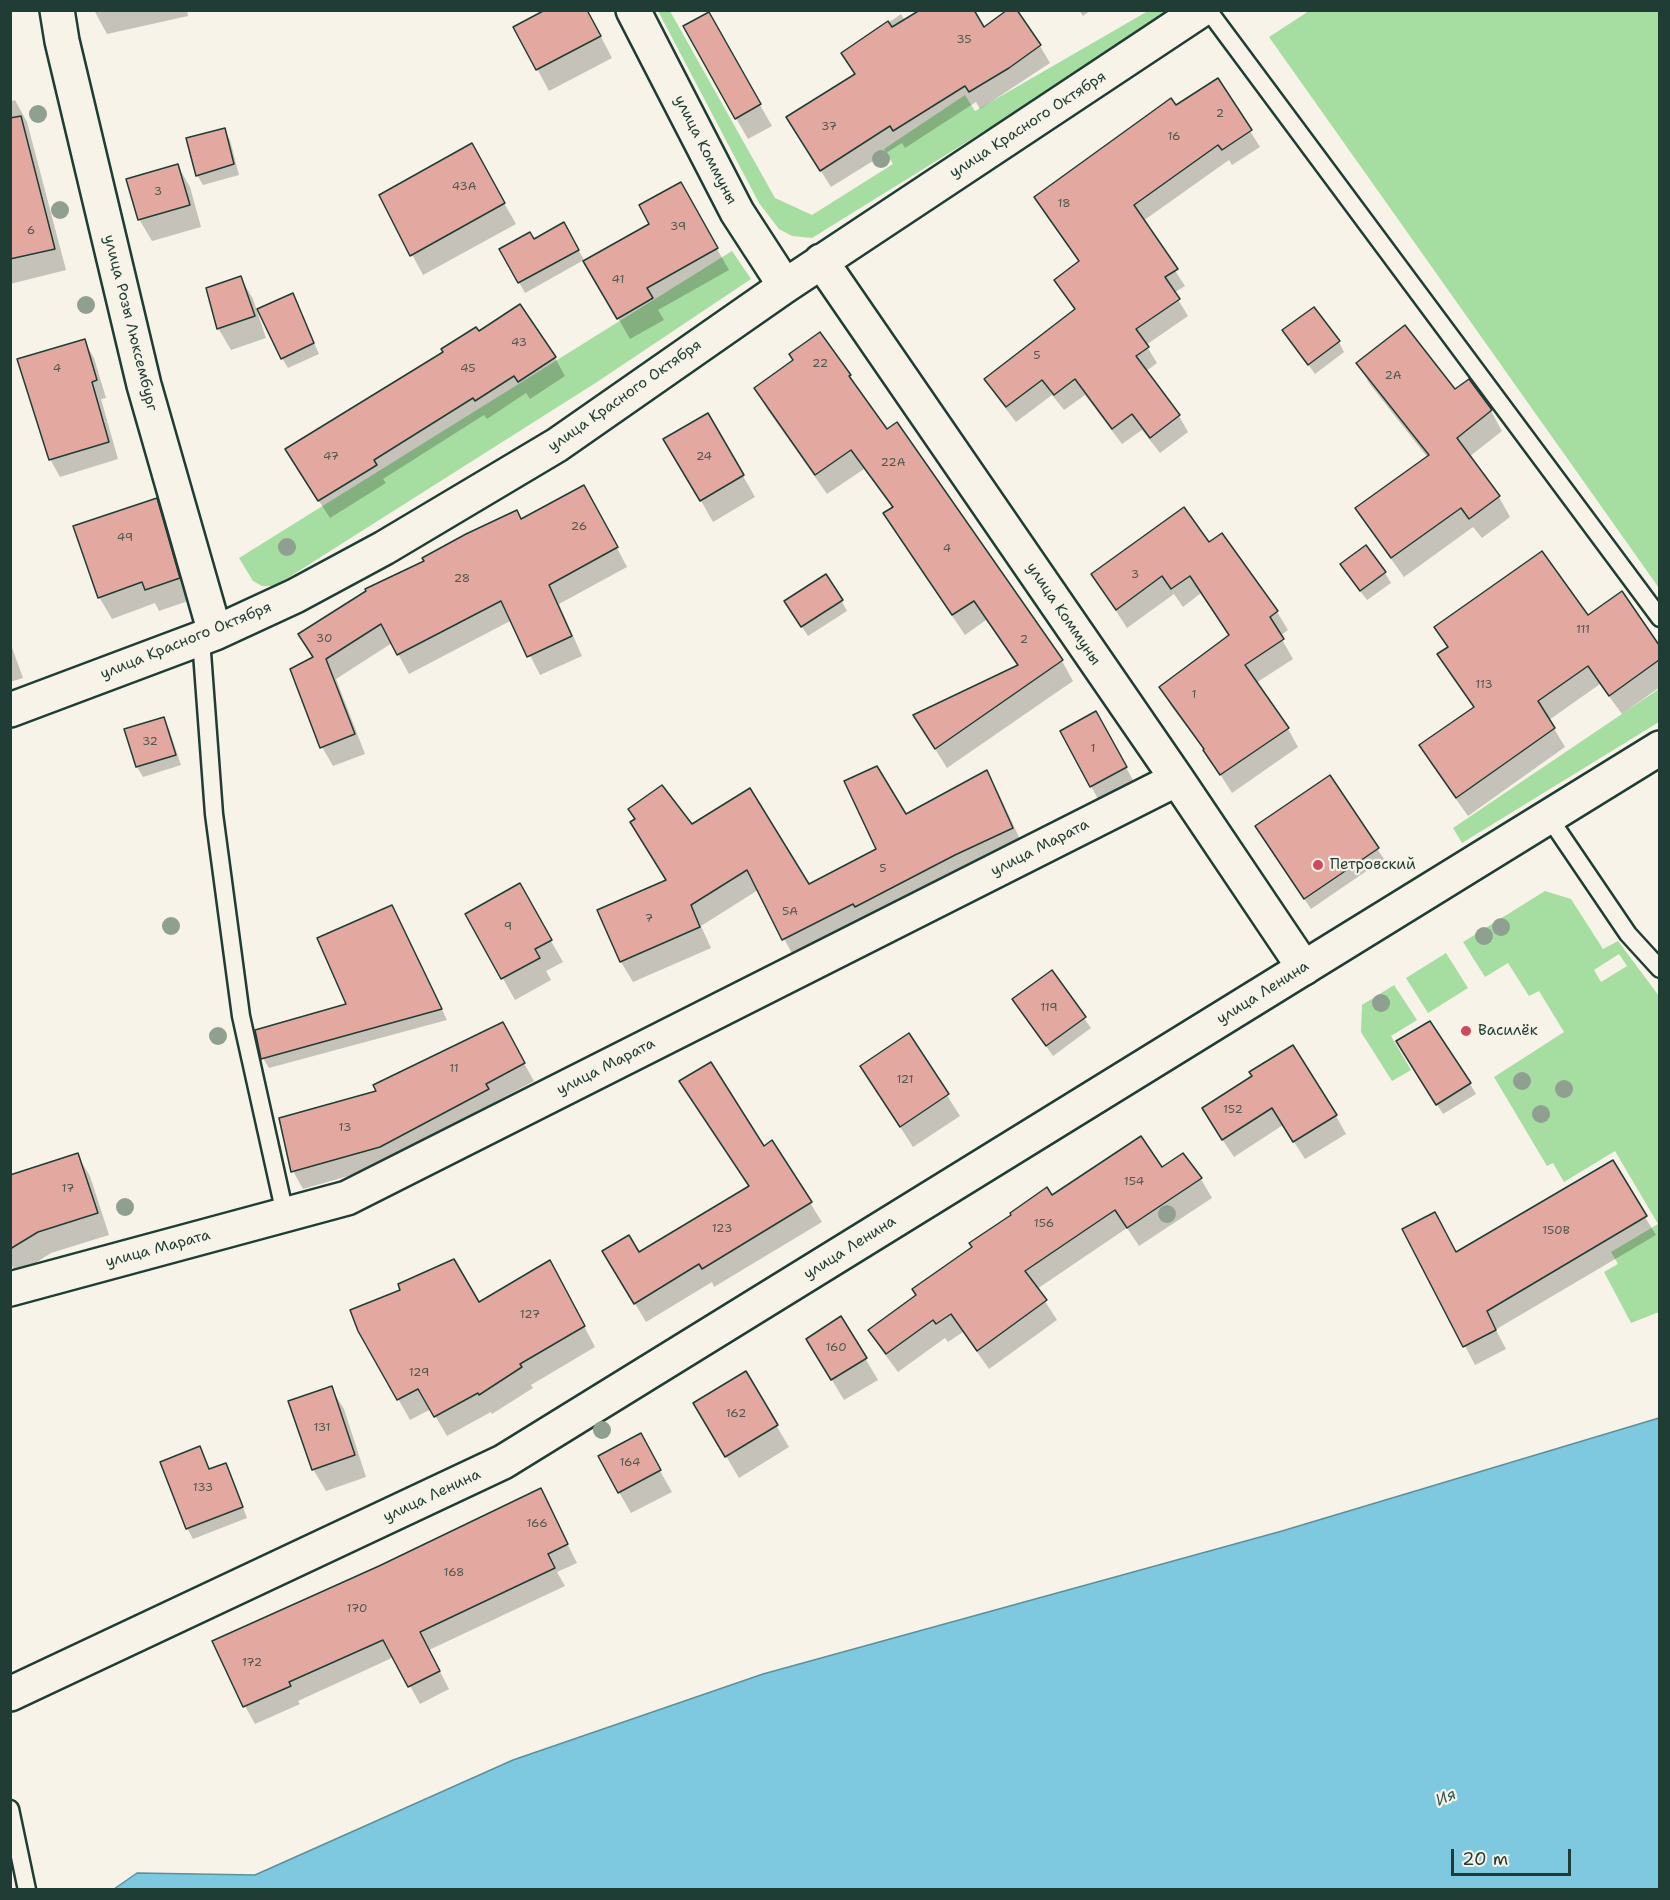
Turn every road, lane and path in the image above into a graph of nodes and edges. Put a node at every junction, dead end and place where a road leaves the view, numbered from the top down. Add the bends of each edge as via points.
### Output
1 (57, 10) edge
2 (633, 10) edge
3 (1201, 10) edge
4 (1208, 10) edge
5 (821, 261) junction
6 (785, 286) junction
7 (1659, 618) edge
8 (208, 636) junction
9 (10, 710) edge
10 (1659, 748) edge
11 (1177, 779) junction
12 (1548, 816) junction
13 (1304, 968) junction
14 (1659, 969) edge
15 (285, 1214) junction
16 (10, 1289) edge
17 (10, 1694) edge
18 (10, 1809) edge
19 (27, 1890) edge

1 - 8 street, улица Розы Люксембург via 144,385
2 - 6 street, улица Коммуны via 737,212
3 - 5 street, улица Красного Октября
4 - 7 lane
5 - 6 street, улица Красного Октября
5 - 11 street, улица Коммуны
6 - 8 street, улица Красного Октября via 557,445 295,597
8 - 9 street, улица Красного Октября
8 - 15 lane via 214,814 241,1016
10 - 12 street, улица Ленина
11 - 13 street, улица Коммуны
11 - 15 street, улица Марата via 347,1198
12 - 13 street, улица Ленина
12 - 14 lane via 1628,934
13 - 17 street, улица Ленина via 503,1462
15 - 16 street, улица Марата
18 - 19 lane

